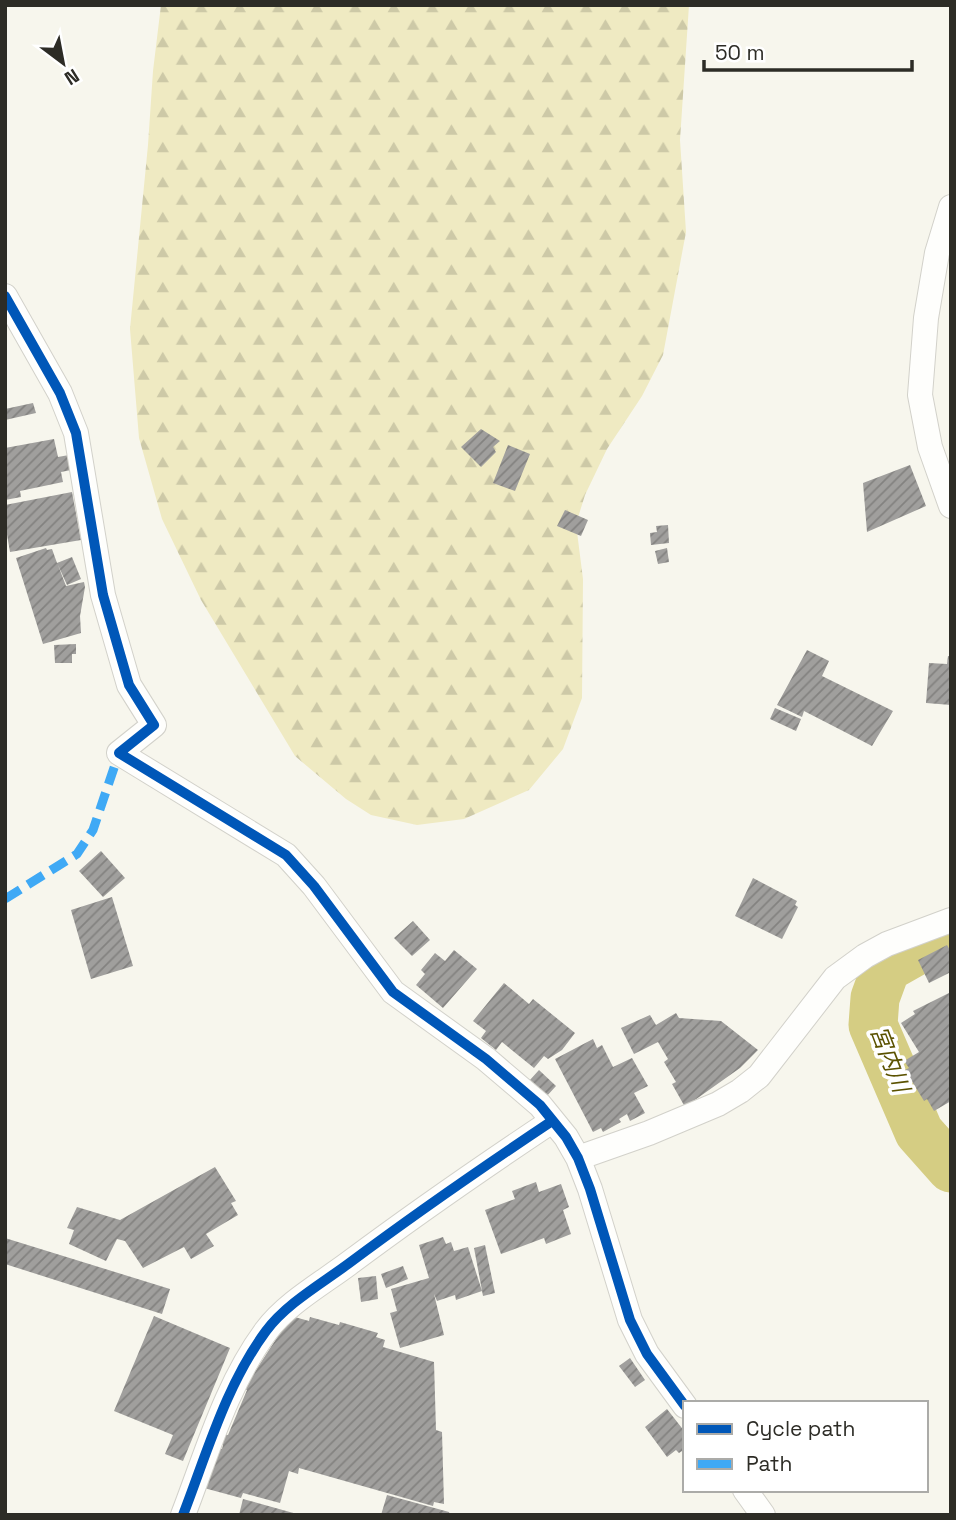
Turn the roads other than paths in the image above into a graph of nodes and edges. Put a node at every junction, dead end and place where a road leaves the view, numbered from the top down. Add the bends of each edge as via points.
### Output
1 (951, 207) edge
2 (5, 296) edge
3 (951, 506) edge
4 (951, 920) edge
5 (552, 1121) junction
6 (578, 1158) junction
7 (683, 1403) edge
8 (746, 1492) edge
9 (183, 1515) edge
10 (763, 1515) edge

1 - 3 street via 937,253 919,395 930,447
2 - 5 street via 60,393 76,433 103,595 129,685 154,725 119,753 285,855 314,886 393,992 486,1059
4 - 6 street via 887,944 835,978 759,1076 740,1091 649,1133
5 - 6 street
5 - 9 street via 395,1229 268,1329 227,1401
6 - 7 street via 630,1320
8 - 10 street

